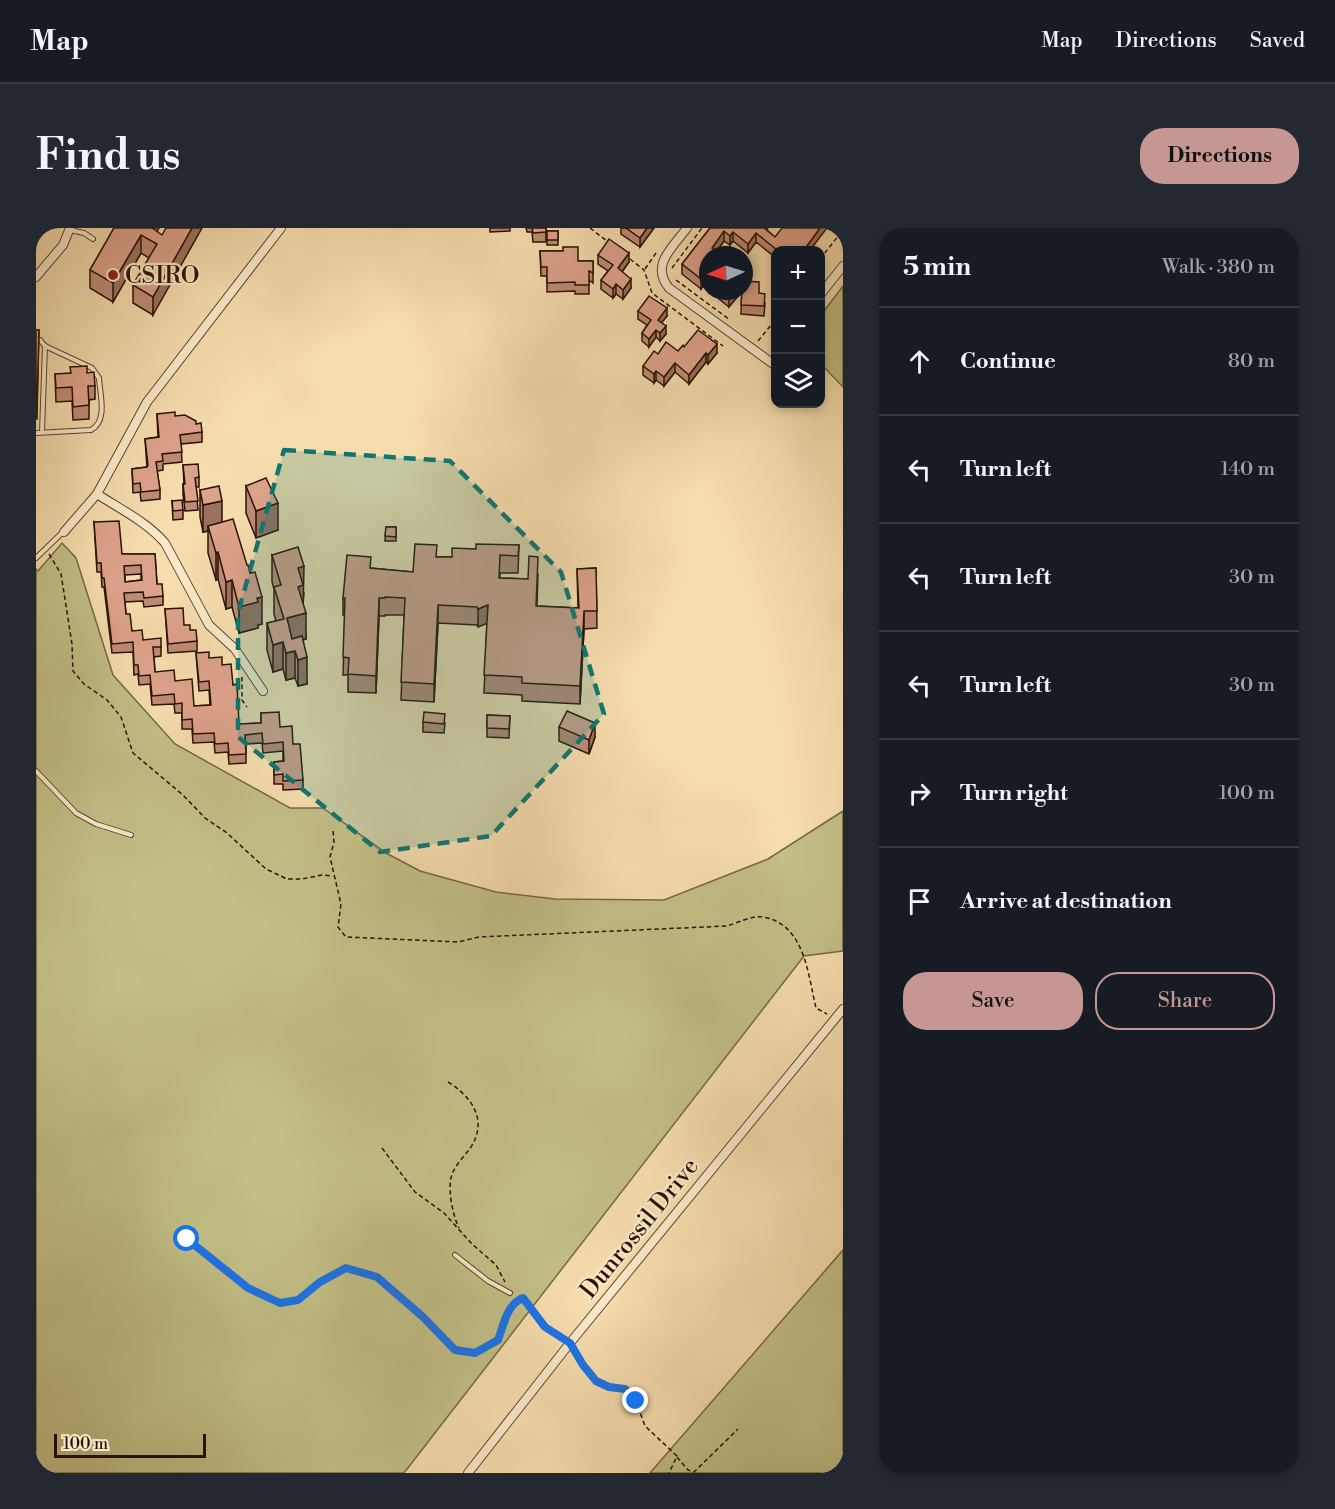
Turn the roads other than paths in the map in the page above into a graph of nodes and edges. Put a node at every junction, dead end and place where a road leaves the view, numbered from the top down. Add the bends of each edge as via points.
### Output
1 (281, 228) edge
2 (687, 228) edge
3 (69, 229) edge
4 (85, 230) edge
5 (93, 239) dead end
6 (843, 266) edge
7 (36, 277) edge
8 (825, 289) edge
9 (36, 339) edge
10 (45, 346) junction
11 (771, 362) edge
12 (42, 432) junction
13 (36, 433) edge
14 (97, 494) junction
15 (64, 532) joint
16 (36, 558) edge
17 (263, 691) dead end
18 (36, 771) edge
19 (131, 835) dead end
20 (843, 1009) edge
21 (455, 1255) dead end
22 (510, 1293) road end
23 (468, 1473) edge

1 - 14 street via 147,402
2 - 11 street via 664,258 660,272 663,280
3 - 4 lane
3 - 7 street via 63,245
4 - 5 lane
6 - 8 street
9 - 10 lane
10 - 12 lane
10 - 12 lane via 92,368 99,378 102,417 98,427 91,430
12 - 13 lane
14 - 15 street
14 - 17 street via 151,528 165,543 209,626 235,649
15 - 16 lane
18 - 19 lane via 76,813
20 - 23 street, Dunrossil Drive
21 - 22 lane

